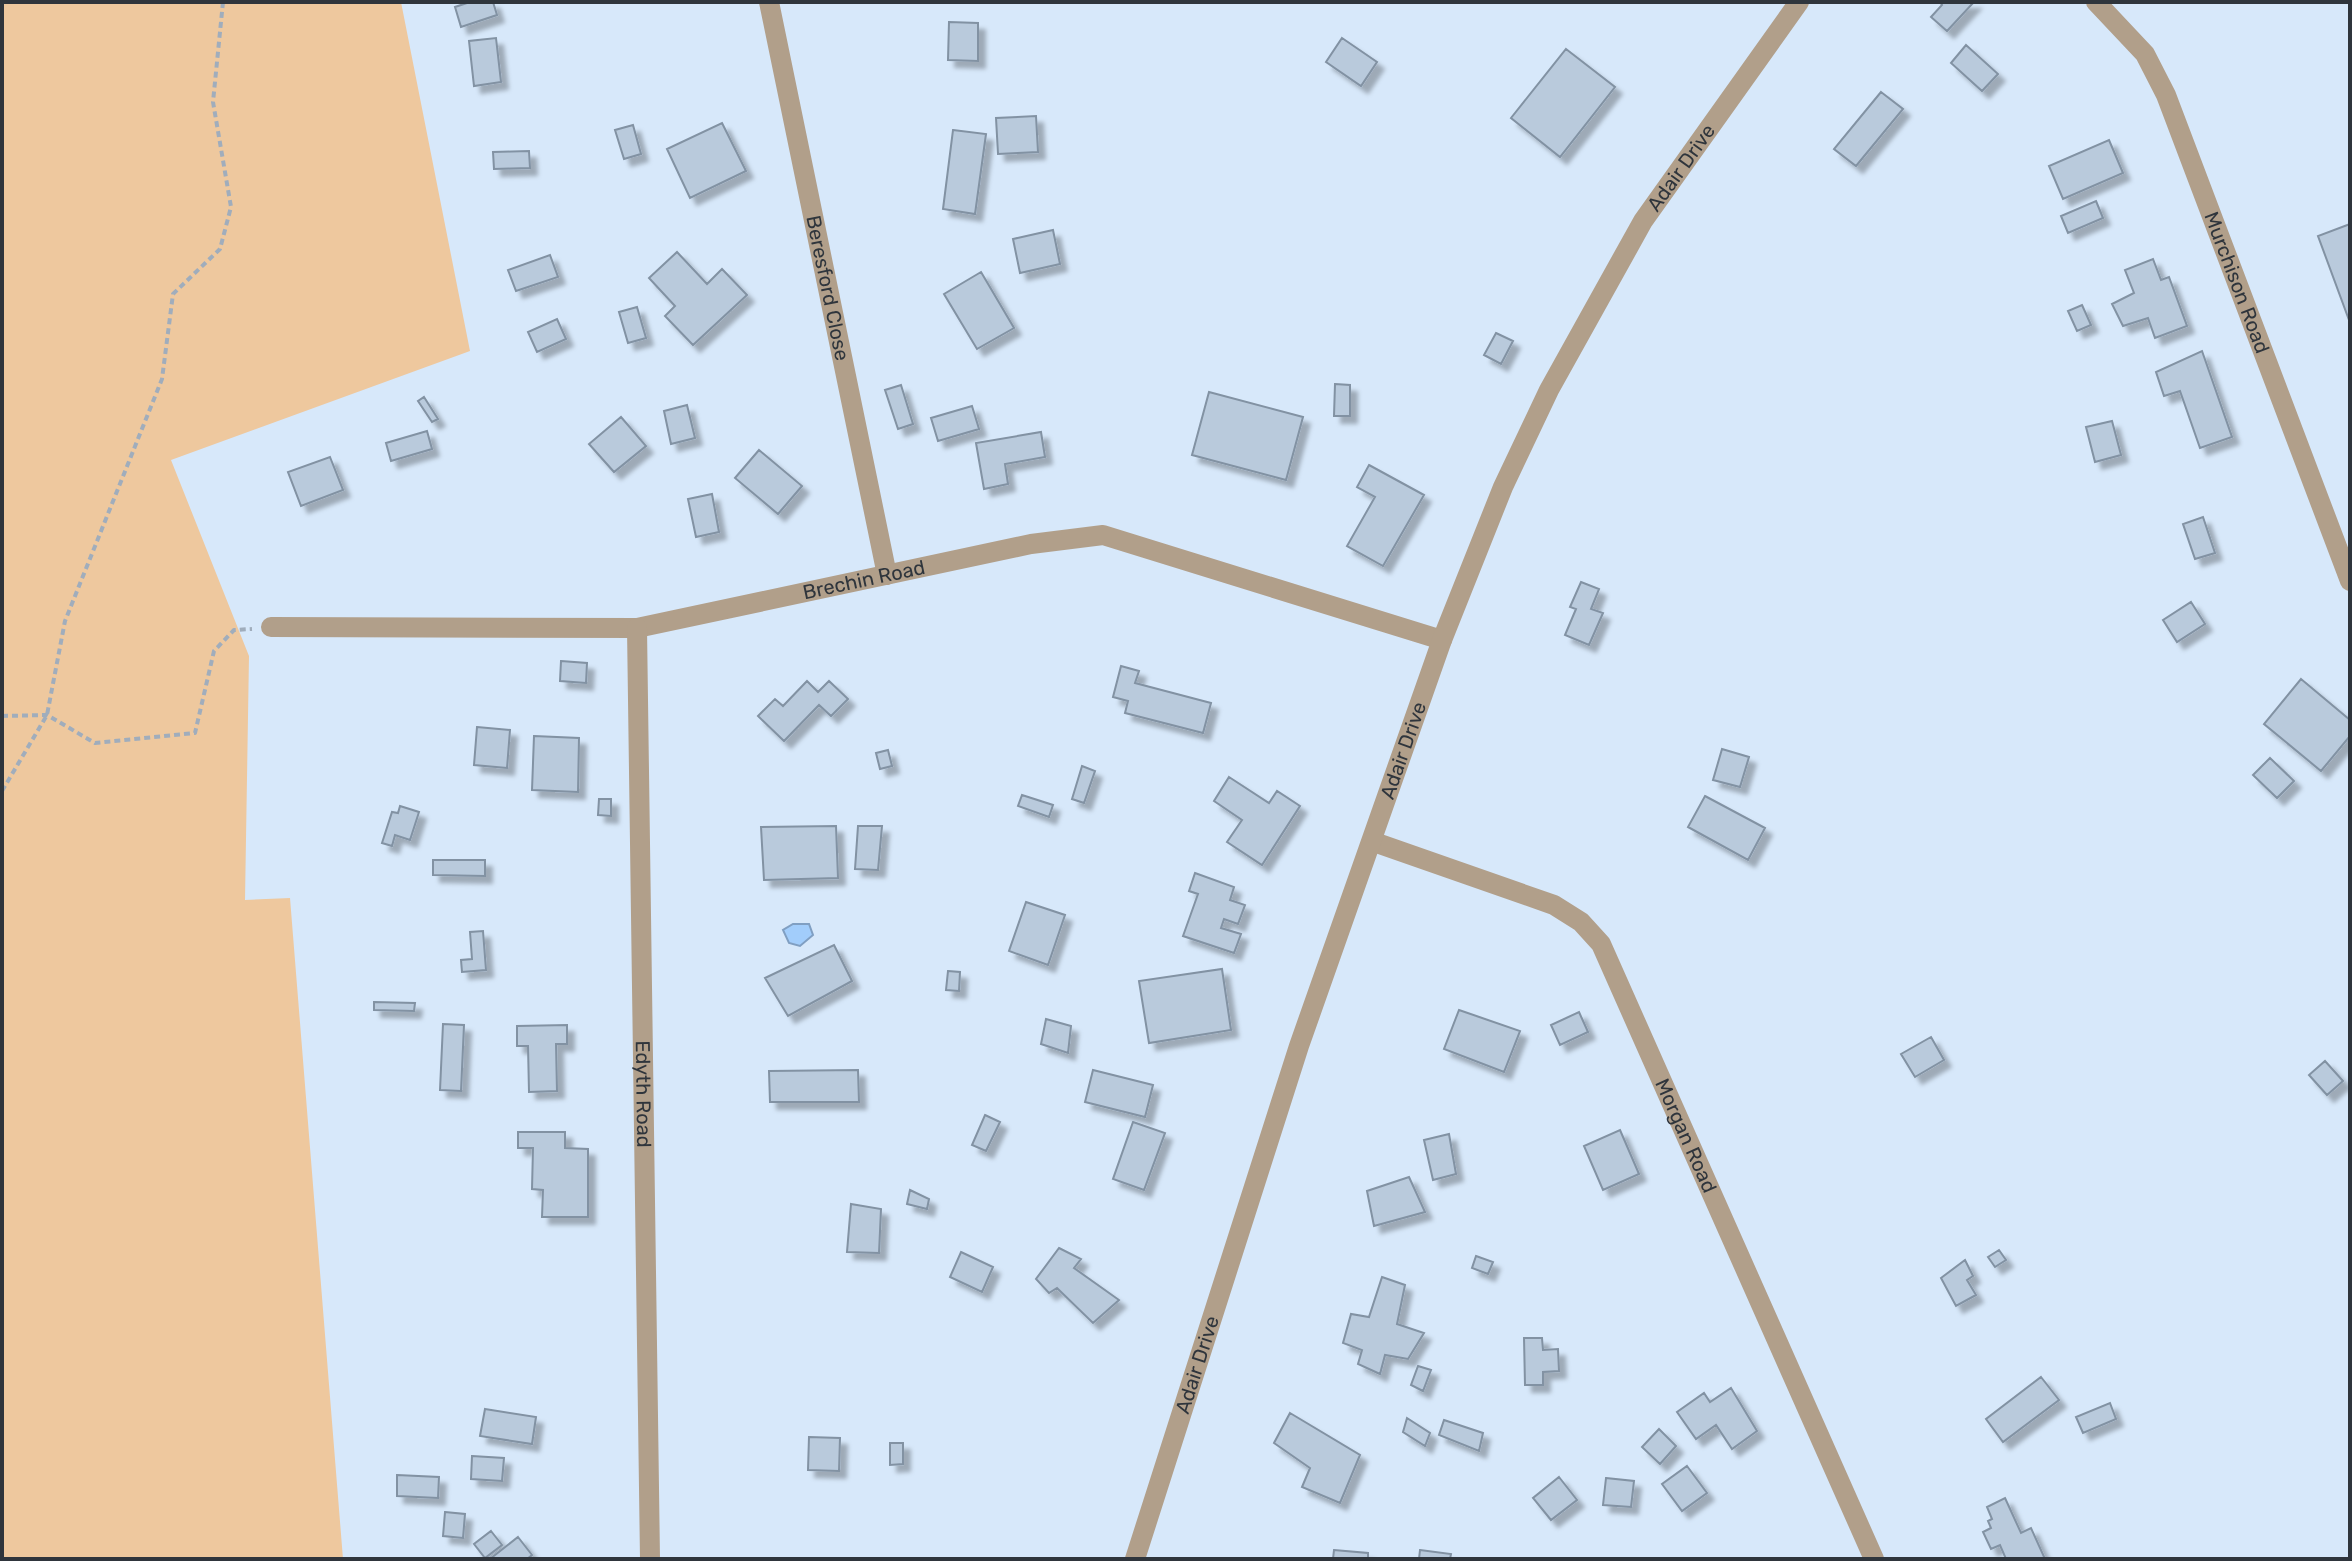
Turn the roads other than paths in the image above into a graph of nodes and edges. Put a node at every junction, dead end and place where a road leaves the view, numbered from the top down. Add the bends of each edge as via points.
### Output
1 (769, 2) edge
2 (1799, 2) edge
3 (2096, 2) edge
4 (887, 575) junction
5 (2350, 581) edge
6 (271, 627) road end
7 (637, 628) junction
8 (1442, 640) junction
9 (1374, 842) junction
10 (650, 1559) edge
11 (1135, 1559) edge
12 (1874, 1559) edge

1 - 4 street, Beresford Close
2 - 8 street, Adair Drive via 1643,221 1536,418
3 - 5 street, Murchison Road via 2145,54 2166,95
4 - 7 street, Brechin Road
4 - 8 street, Brechin Road via 1031,544 1103,535
6 - 7 street, Brechin Road
7 - 10 street, Edyth Road
8 - 9 street, Adair Drive
9 - 11 street, Adair Drive via 1299,1046
9 - 12 street, Morgan Road via 1554,905 1581,922 1601,944

